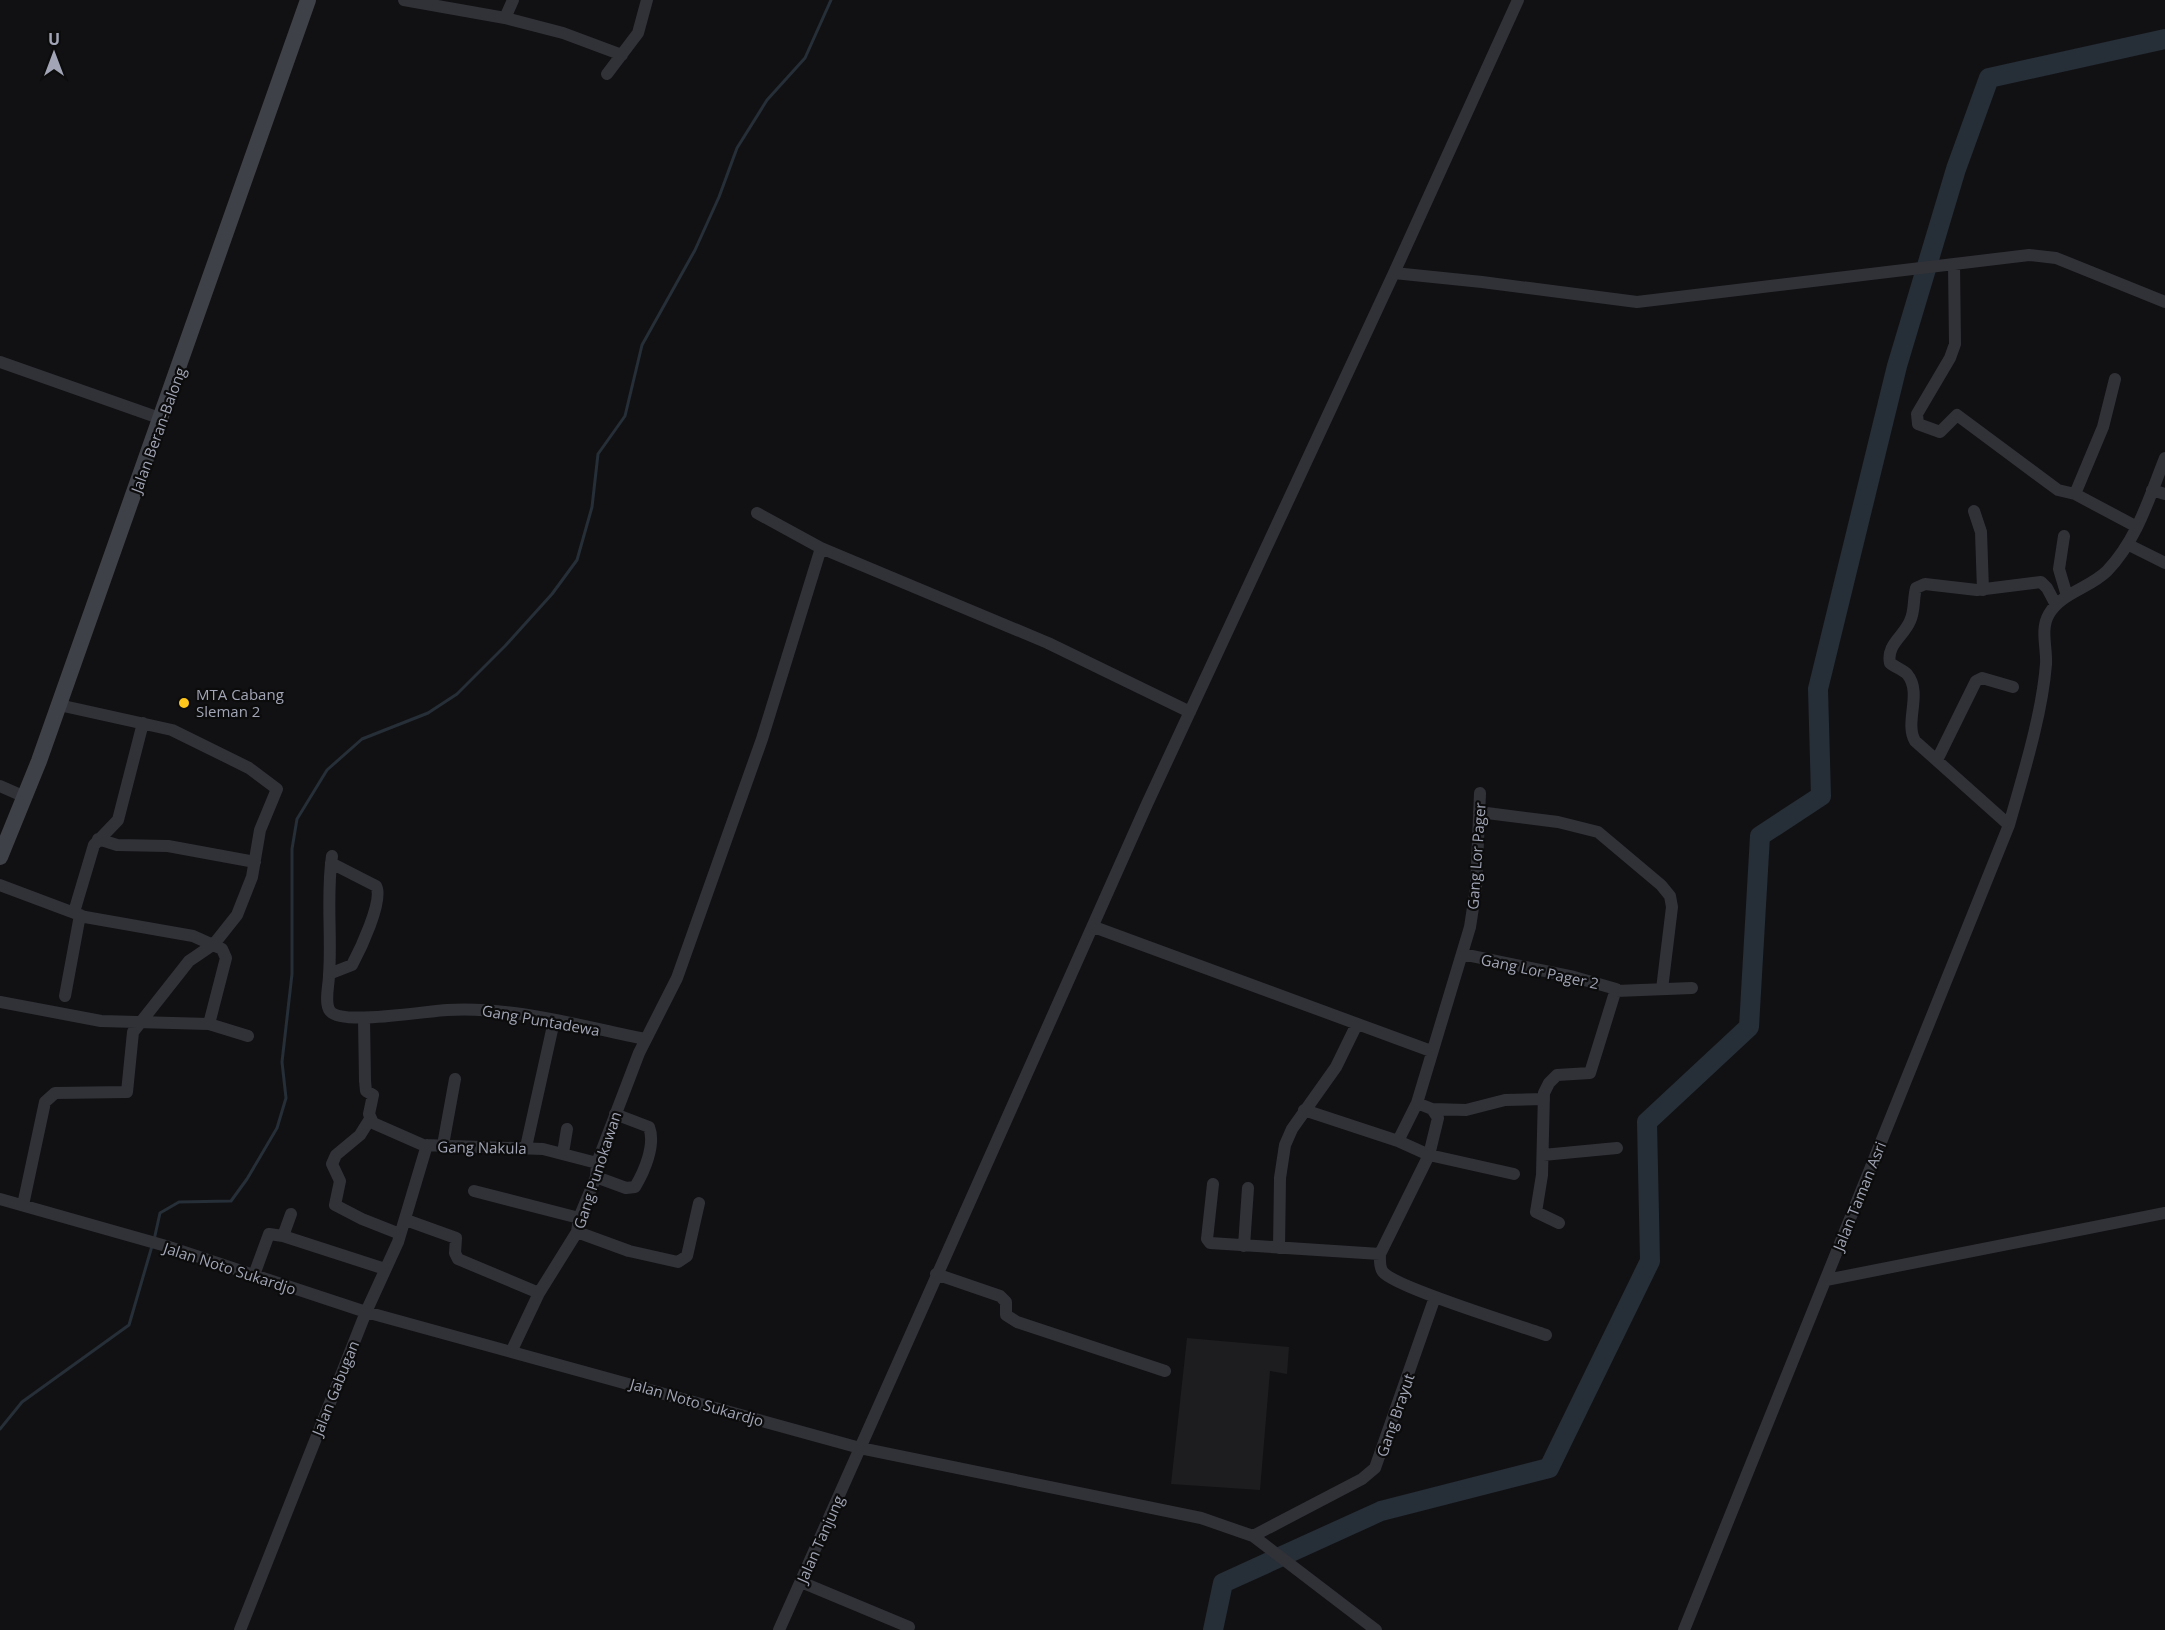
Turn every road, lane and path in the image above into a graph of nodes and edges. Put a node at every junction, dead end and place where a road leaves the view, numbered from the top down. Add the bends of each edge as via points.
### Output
1 (308, 0) edge
2 (404, 0) edge
3 (513, 0) edge
4 (647, 0) edge
5 (1518, 0) edge
6 (505, 18) junction
7 (622, 55) junction
8 (607, 74) dead end
9 (1954, 264) junction
10 (1394, 273) junction
11 (2165, 302) edge
12 (0, 362) edge
13 (2115, 379) dead end
14 (162, 419) junction
15 (2165, 458) edge
16 (2152, 490) junction
17 (2075, 494) junction
18 (2165, 494) edge
19 (1974, 512) dead end
20 (757, 513) dead end
21 (2137, 527) junction
22 (2064, 536) dead end
23 (2129, 545) junction
24 (821, 548) junction
25 (2165, 563) edge
26 (1983, 590) junction
27 (2067, 596) junction
28 (2056, 605) junction
29 (2013, 687) dead end
30 (59, 705) junction
31 (1190, 712) junction
32 (143, 723) junction
33 (1938, 758) junction
34 (0, 786) edge
35 (1480, 793) dead end
36 (25, 797) junction
37 (1479, 812) junction
38 (2009, 825) junction
39 (98, 839) junction
40 (0, 857) edge
41 (255, 861) junction
42 (0, 885) edge
43 (77, 914) junction
44 (1094, 927) junction
45 (214, 944) junction
46 (1462, 954) junction
47 (329, 974) junction
48 (1692, 988) dead end
49 (1662, 989) junction
50 (1616, 991) junction
51 (65, 996) dead end
52 (0, 1002) edge
53 (364, 1018) junction
54 (554, 1021) junction
55 (140, 1024) junction
56 (209, 1024) junction
57 (1357, 1024) junction
58 (248, 1036) dead end
59 (645, 1039) junction
60 (1431, 1051) junction
61 (455, 1079) dead end
62 (1544, 1099) junction
63 (1417, 1102) junction
64 (1432, 1109) junction
65 (1304, 1110) junction
66 (615, 1114) junction
67 (370, 1119) junction
68 (567, 1129) dead end
69 (1398, 1141) junction
70 (427, 1145) junction
71 (443, 1145) junction
72 (526, 1147) junction
73 (1617, 1148) dead end
74 (563, 1153) junction
75 (1429, 1155) junction
76 (1543, 1155) junction
77 (597, 1163) junction
78 (1514, 1174) dead end
79 (596, 1177) junction
80 (1213, 1184) dead end
81 (1248, 1188) dead end
82 (474, 1191) dead end
83 (0, 1199) edge
84 (699, 1203) dead end
85 (23, 1205) junction
86 (2165, 1213) edge
87 (291, 1214) dead end
88 (579, 1218) junction
89 (406, 1220) junction
90 (1559, 1223) dead end
91 (577, 1233) junction
92 (400, 1234) junction
93 (283, 1236) junction
94 (1244, 1246) junction
95 (1279, 1248) junction
96 (1380, 1254) junction
97 (386, 1269) junction
98 (936, 1274) junction
99 (254, 1275) junction
100 (1826, 1280) junction
101 (539, 1293) junction
102 (1435, 1297) junction
103 (366, 1312) junction
104 (1546, 1335) dead end
105 (512, 1350) junction
106 (1165, 1371) dead end
107 (860, 1448) junction
108 (1253, 1536) junction
109 (801, 1582) junction
110 (909, 1627) dead end
111 (240, 1630) edge
112 (779, 1630) edge
113 (1376, 1630) edge
114 (1684, 1630) edge

1 - 14 main road, Jalan Beran-Balong
2 - 6 street
3 - 6 street
4 - 7 street via 638,33
5 - 10 street, Jalan Tanjung
6 - 7 street via 563,33
7 - 8 street
9 - 10 street via 1637,302
9 - 11 street via 2029,255 2056,258
9 - 17 street via 1955,344 1920,407 1917,422 1940,432 1957,415 2034,474 2058,490
10 - 31 street, Jalan Tanjung
12 - 14 street
13 - 17 street via 2099,437
14 - 30 main road, Jalan Beran-Balong
15 - 16 street
16 - 18 street
16 - 21 street
17 - 21 street
19 - 26 street via 1981,532
20 - 24 street
21 - 23 street
22 - 27 street via 2059,569
23 - 25 street
23 - 27 street via 2100,577
24 - 31 street via 1048,644
24 - 59 street, Gang Punokawan via 762,740 677,978
26 - 28 street via 2041,582
26 - 33 street via 1918,586 1910,623 1890,653 1890,663 1909,678 1913,737
27 - 28 street
28 - 38 street, Jalan Taman Asri via 2048,615 2044,631 2044,678
29 - 33 street via 1982,678 1976,681
30 - 32 street
30 - 36 main road, Jalan Beran-Balong
31 - 44 street, Jalan Tanjung
32 - 39 street via 118,820
32 - 41 street via 190,737 274,784 276,795 262,825
33 - 38 street
34 - 36 street
35 - 37 street, Gang Lor Pager
36 - 40 main road, Jalan Beran-Balong
37 - 46 street, Gang Lor Pager via 1476,888
37 - 49 street via 1558,822 1599,832 1661,885 1670,896 1672,907
38 - 100 street, Jalan Taman Asri
39 - 41 street via 117,845 168,846
39 - 43 street
41 - 45 street via 247,896
42 - 43 street
43 - 45 street via 193,936
43 - 51 street
44 - 57 street
44 - 98 street, Jalan Tanjung
45 - 55 street via 189,961
45 - 56 street via 225,952 226,958
46 - 50 street, Gang Lor Pager 2 via 1574,977
46 - 60 street, Gang Lor Pager
47 - 47 street via 328,892 331,860 379,891 352,965
47 - 53 street, Gang Puntadewa via 329,1010 341,1017
48 - 49 street
49 - 50 street
50 - 62 street, Gang Lor Pager 2 via 1590,1073 1557,1075 1549,1083
52 - 55 street
53 - 54 street, Gang Puntadewa via 474,1008
53 - 67 street via 366,1091 373,1098
54 - 59 street, Gang Puntadewa
54 - 72 street
55 - 56 street
55 - 85 street via 131,1037 127,1092 55,1093 45,1102
56 - 58 street
57 - 60 street
57 - 65 street via 1336,1067
59 - 66 street, Gang Punokawan
60 - 63 street, Gang Lor Pager
61 - 71 street
62 - 64 street via 1505,1100 1466,1110
62 - 76 street
63 - 64 street
63 - 69 street, Gang Lor Pager
64 - 75 street via 1438,1123
65 - 69 street
65 - 95 street via 1292,1129 1282,1159
66 - 77 street, Gang Punokawan
66 - 79 street via 650,1127 650,1153 635,1187 626,1188
67 - 70 street, Gang Nakula via 392,1133
67 - 92 street via 332,1164 340,1181 335,1205
68 - 74 street
69 - 75 street
70 - 71 street, Gang Nakula
70 - 89 street, Jalan Gabugan
71 - 72 street, Gang Nakula
72 - 74 street, Gang Nakula
73 - 76 street
74 - 77 street, Gang Nakula
75 - 78 street
75 - 96 street
76 - 90 street via 1536,1212
77 - 79 street, Gang Punokawan
79 - 88 street, Gang Punokawan
80 - 94 street via 1208,1241
81 - 94 street
82 - 88 street
83 - 85 street, Jalan Noto Sukardjo
84 - 91 street via 687,1256 678,1262
85 - 99 street, Jalan Noto Sukardjo
86 - 100 street
87 - 93 street
88 - 91 street, Gang Punokawan
89 - 92 street, Jalan Gabugan
89 - 101 street via 456,1238 458,1259
91 - 101 street, Gang Punokawan
92 - 97 street, Jalan Gabugan
93 - 97 street
93 - 99 street via 269,1234
94 - 95 street
95 - 96 street
96 - 102 street via 1383,1272
97 - 103 street, Jalan Gabugan
98 - 106 street via 1000,1296 1006,1302 1006,1315 1017,1322
98 - 107 street, Jalan Tanjung
99 - 103 street, Jalan Noto Sukardjo
100 - 114 street, Jalan Taman Asri
101 - 105 street, Gang Punokawan
102 - 104 street
102 - 108 street, Gang Brayut via 1375,1468 1362,1479
103 - 105 street, Jalan Noto Sukardjo
103 - 111 street, Jalan Gabugan
105 - 107 street, Jalan Noto Sukardjo
107 - 108 street, Jalan Noto Sukardjo via 1201,1518
107 - 109 street, Jalan Tanjung
108 - 113 street, Jalan Noto Sukardjo
109 - 110 street
109 - 112 street, Jalan Tanjung

